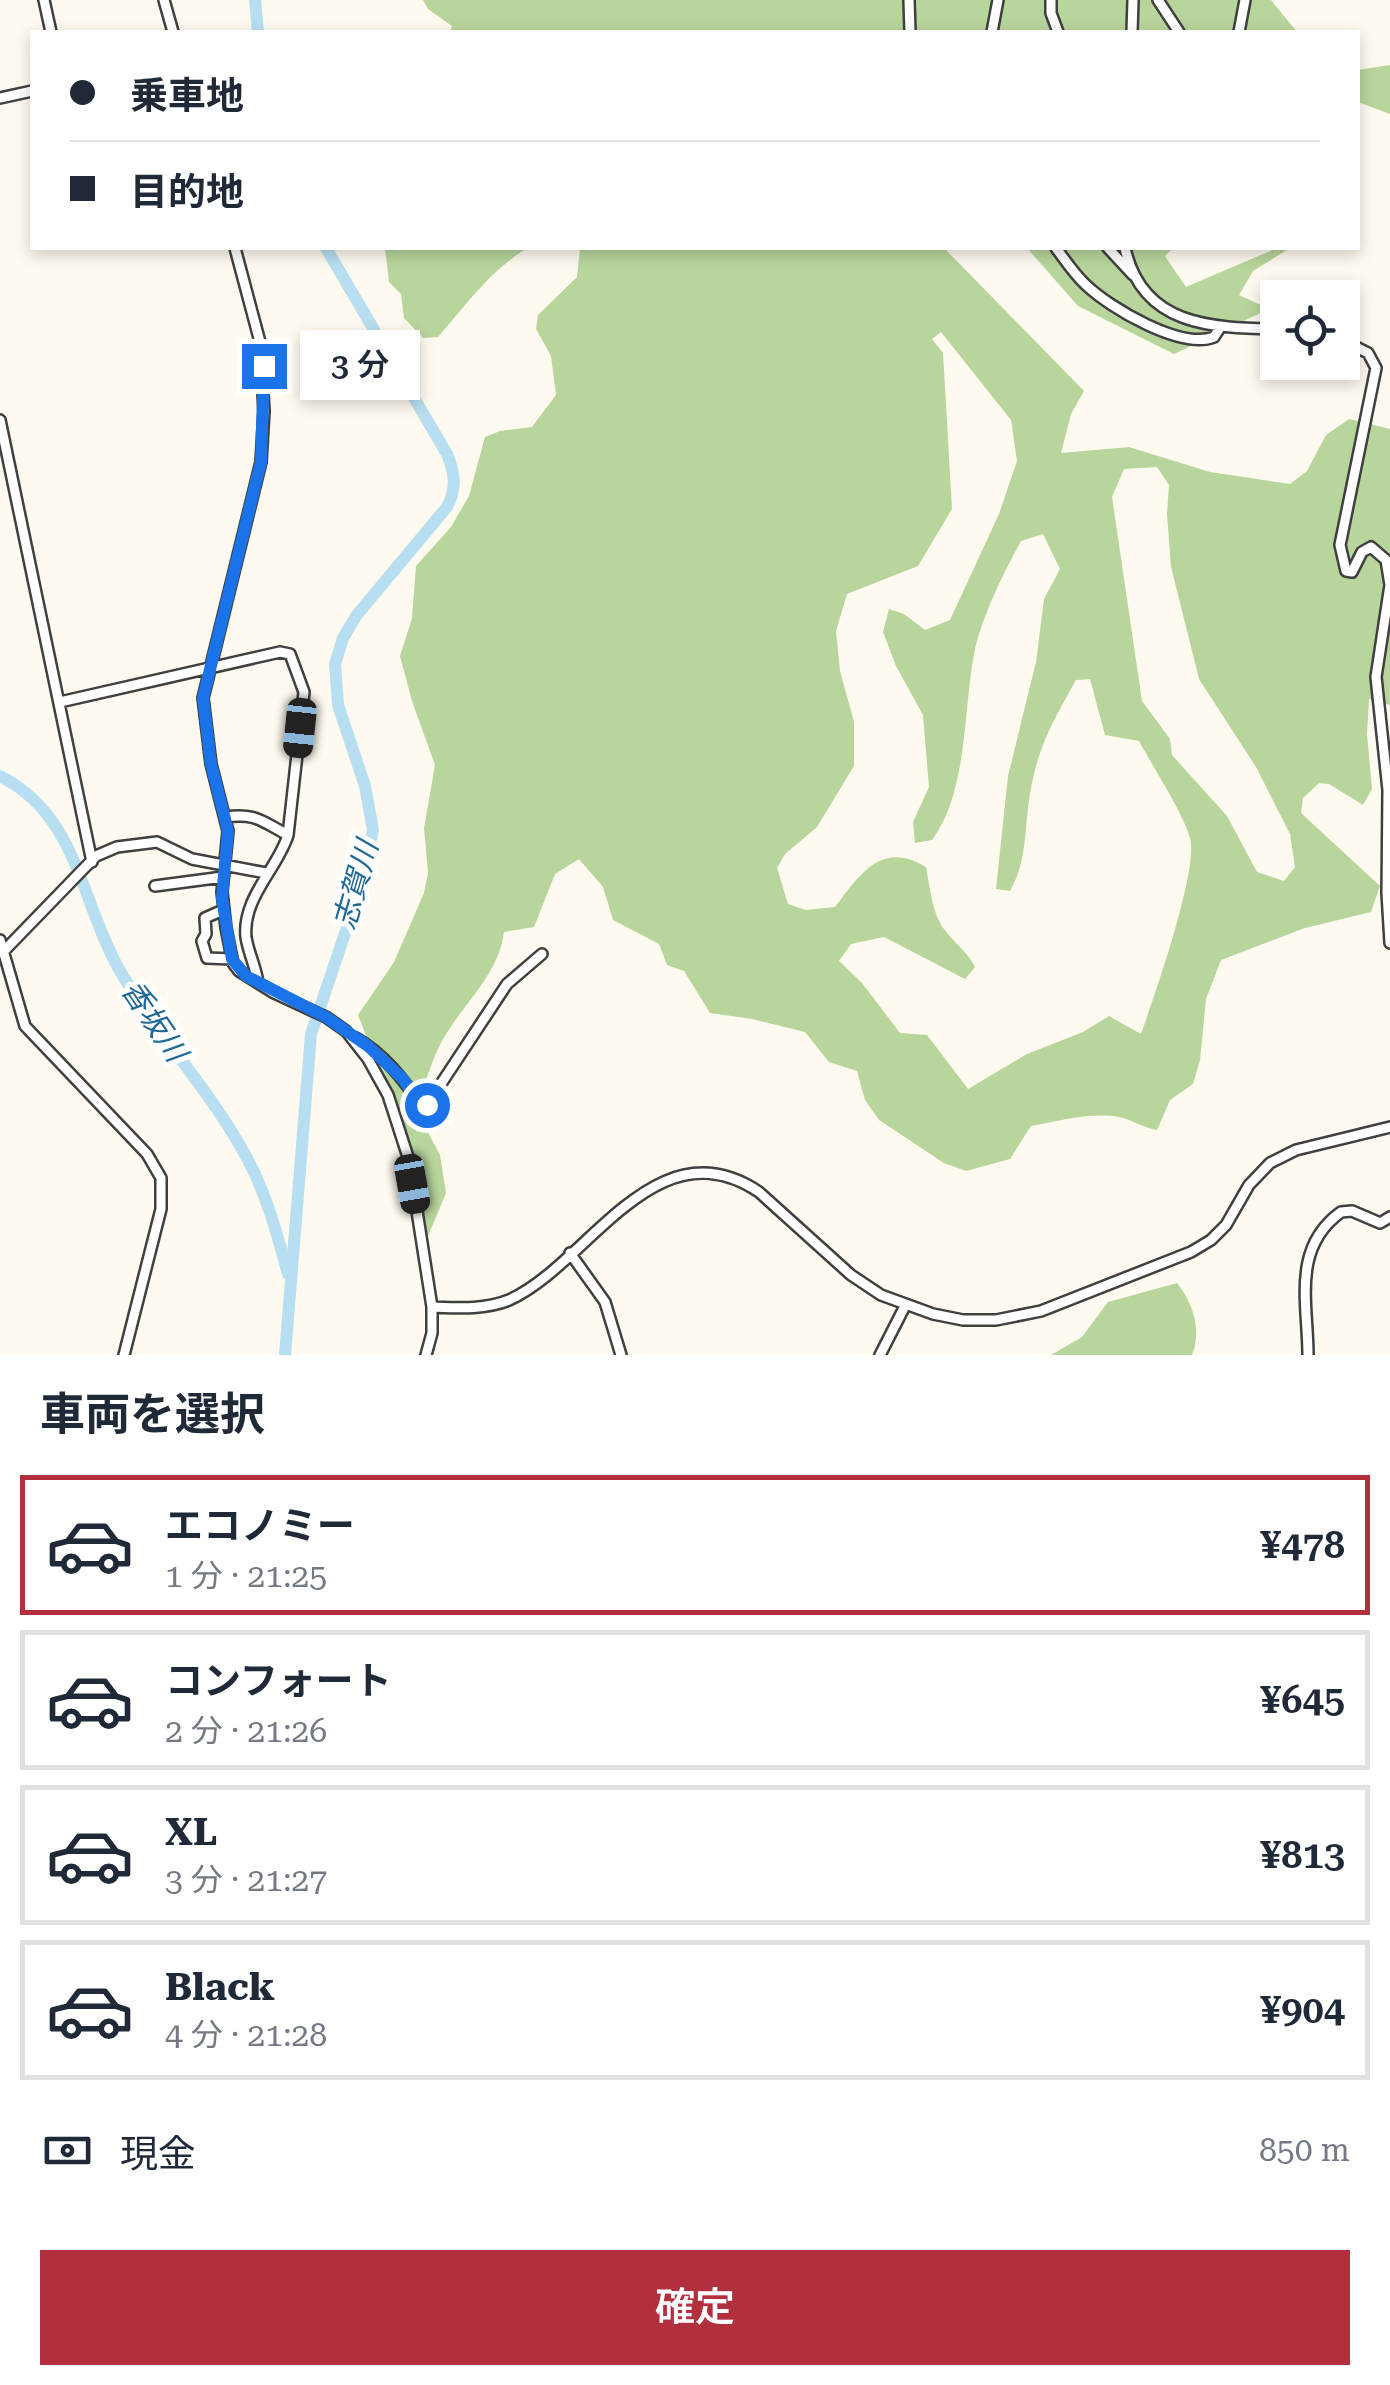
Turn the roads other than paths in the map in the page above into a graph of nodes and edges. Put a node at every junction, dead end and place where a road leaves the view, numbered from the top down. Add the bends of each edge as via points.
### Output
1 (44, 0) edge
2 (164, 0) edge
3 (909, 0) edge
4 (998, 0) edge
5 (1051, 0) edge
6 (1134, 0) edge
7 (1158, 0) edge
8 (1245, 0) edge
9 (1168, 17) junction
10 (51, 30) edge
11 (172, 30) edge
12 (910, 30) edge
13 (992, 30) edge
14 (1057, 30) edge
15 (1132, 30) edge
16 (1170, 30) edge
17 (1178, 30) edge
18 (1238, 30) edge
19 (30, 91) edge
20 (0, 98) edge
21 (236, 250) edge
22 (1058, 250) edge
23 (1110, 250) edge
24 (1125, 250) edge
25 (1136, 276) junction
26 (1221, 326) junction
27 (1260, 328) edge
28 (1360, 349) edge
29 (0, 420) edge
30 (209, 668) junction
31 (60, 702) junction
32 (225, 817) junction
33 (288, 835) junction
34 (91, 863) junction
35 (225, 864) junction
36 (266, 873) junction
37 (223, 878) junction
38 (155, 886) dead end
39 (224, 910) junction
40 (0, 940) edge
41 (1390, 943) edge
42 (2, 953) edge
43 (542, 954) dead end
44 (232, 959) junction
45 (258, 983) junction
46 (352, 1037) junction
47 (1390, 1127) edge
48 (1390, 1217) edge
49 (570, 1253) junction
50 (905, 1306) junction
51 (432, 1307) junction
52 (124, 1355) edge
53 (426, 1355) edge
54 (621, 1355) edge
55 (880, 1355) edge
56 (1308, 1355) edge

1 - 10 street
2 - 11 street
3 - 12 street
4 - 13 street
5 - 14 street
6 - 15 street
7 - 9 street
8 - 18 street
9 - 16 street
9 - 17 street
19 - 20 street
21 - 30 street via 264,366 263,444
22 - 26 street via 1088,288 1144,323 1200,341 1214,338
23 - 25 street
24 - 25 street
25 - 26 street via 1172,315
26 - 27 street
28 - 41 street via 1376,368 1340,546 1346,572 1371,547 1389,570 1376,689 1388,790
29 - 31 street
30 - 31 street
30 - 32 street via 204,719
30 - 33 street via 290,654 304,692
31 - 34 street
32 - 33 street via 260,818
32 - 35 street
33 - 36 street
34 - 35 street via 106,850 152,842
34 - 42 street
35 - 36 street
35 - 37 street
36 - 45 street via 246,935
37 - 38 street
37 - 39 street
39 - 44 street
39 - 44 street via 205,918 202,941 208,958
40 - 42 street
42 - 52 street via 25,1026 148,1154 161,1178 162,1209
43 - 46 street via 507,984 424,1106 380,1055
44 - 45 street
45 - 46 street
46 - 51 street via 388,1096 403,1137
47 - 50 street via 1282,1156 1256,1176 1226,1225 1203,1246 1041,1311 963,1320
48 - 56 street via 1380,1222 1340,1212 1319,1237 1303,1281
49 - 50 street via 660,1183 723,1177 759,1192 851,1275
49 - 51 street via 506,1301
49 - 54 street via 605,1302
50 - 55 street
51 - 53 street

